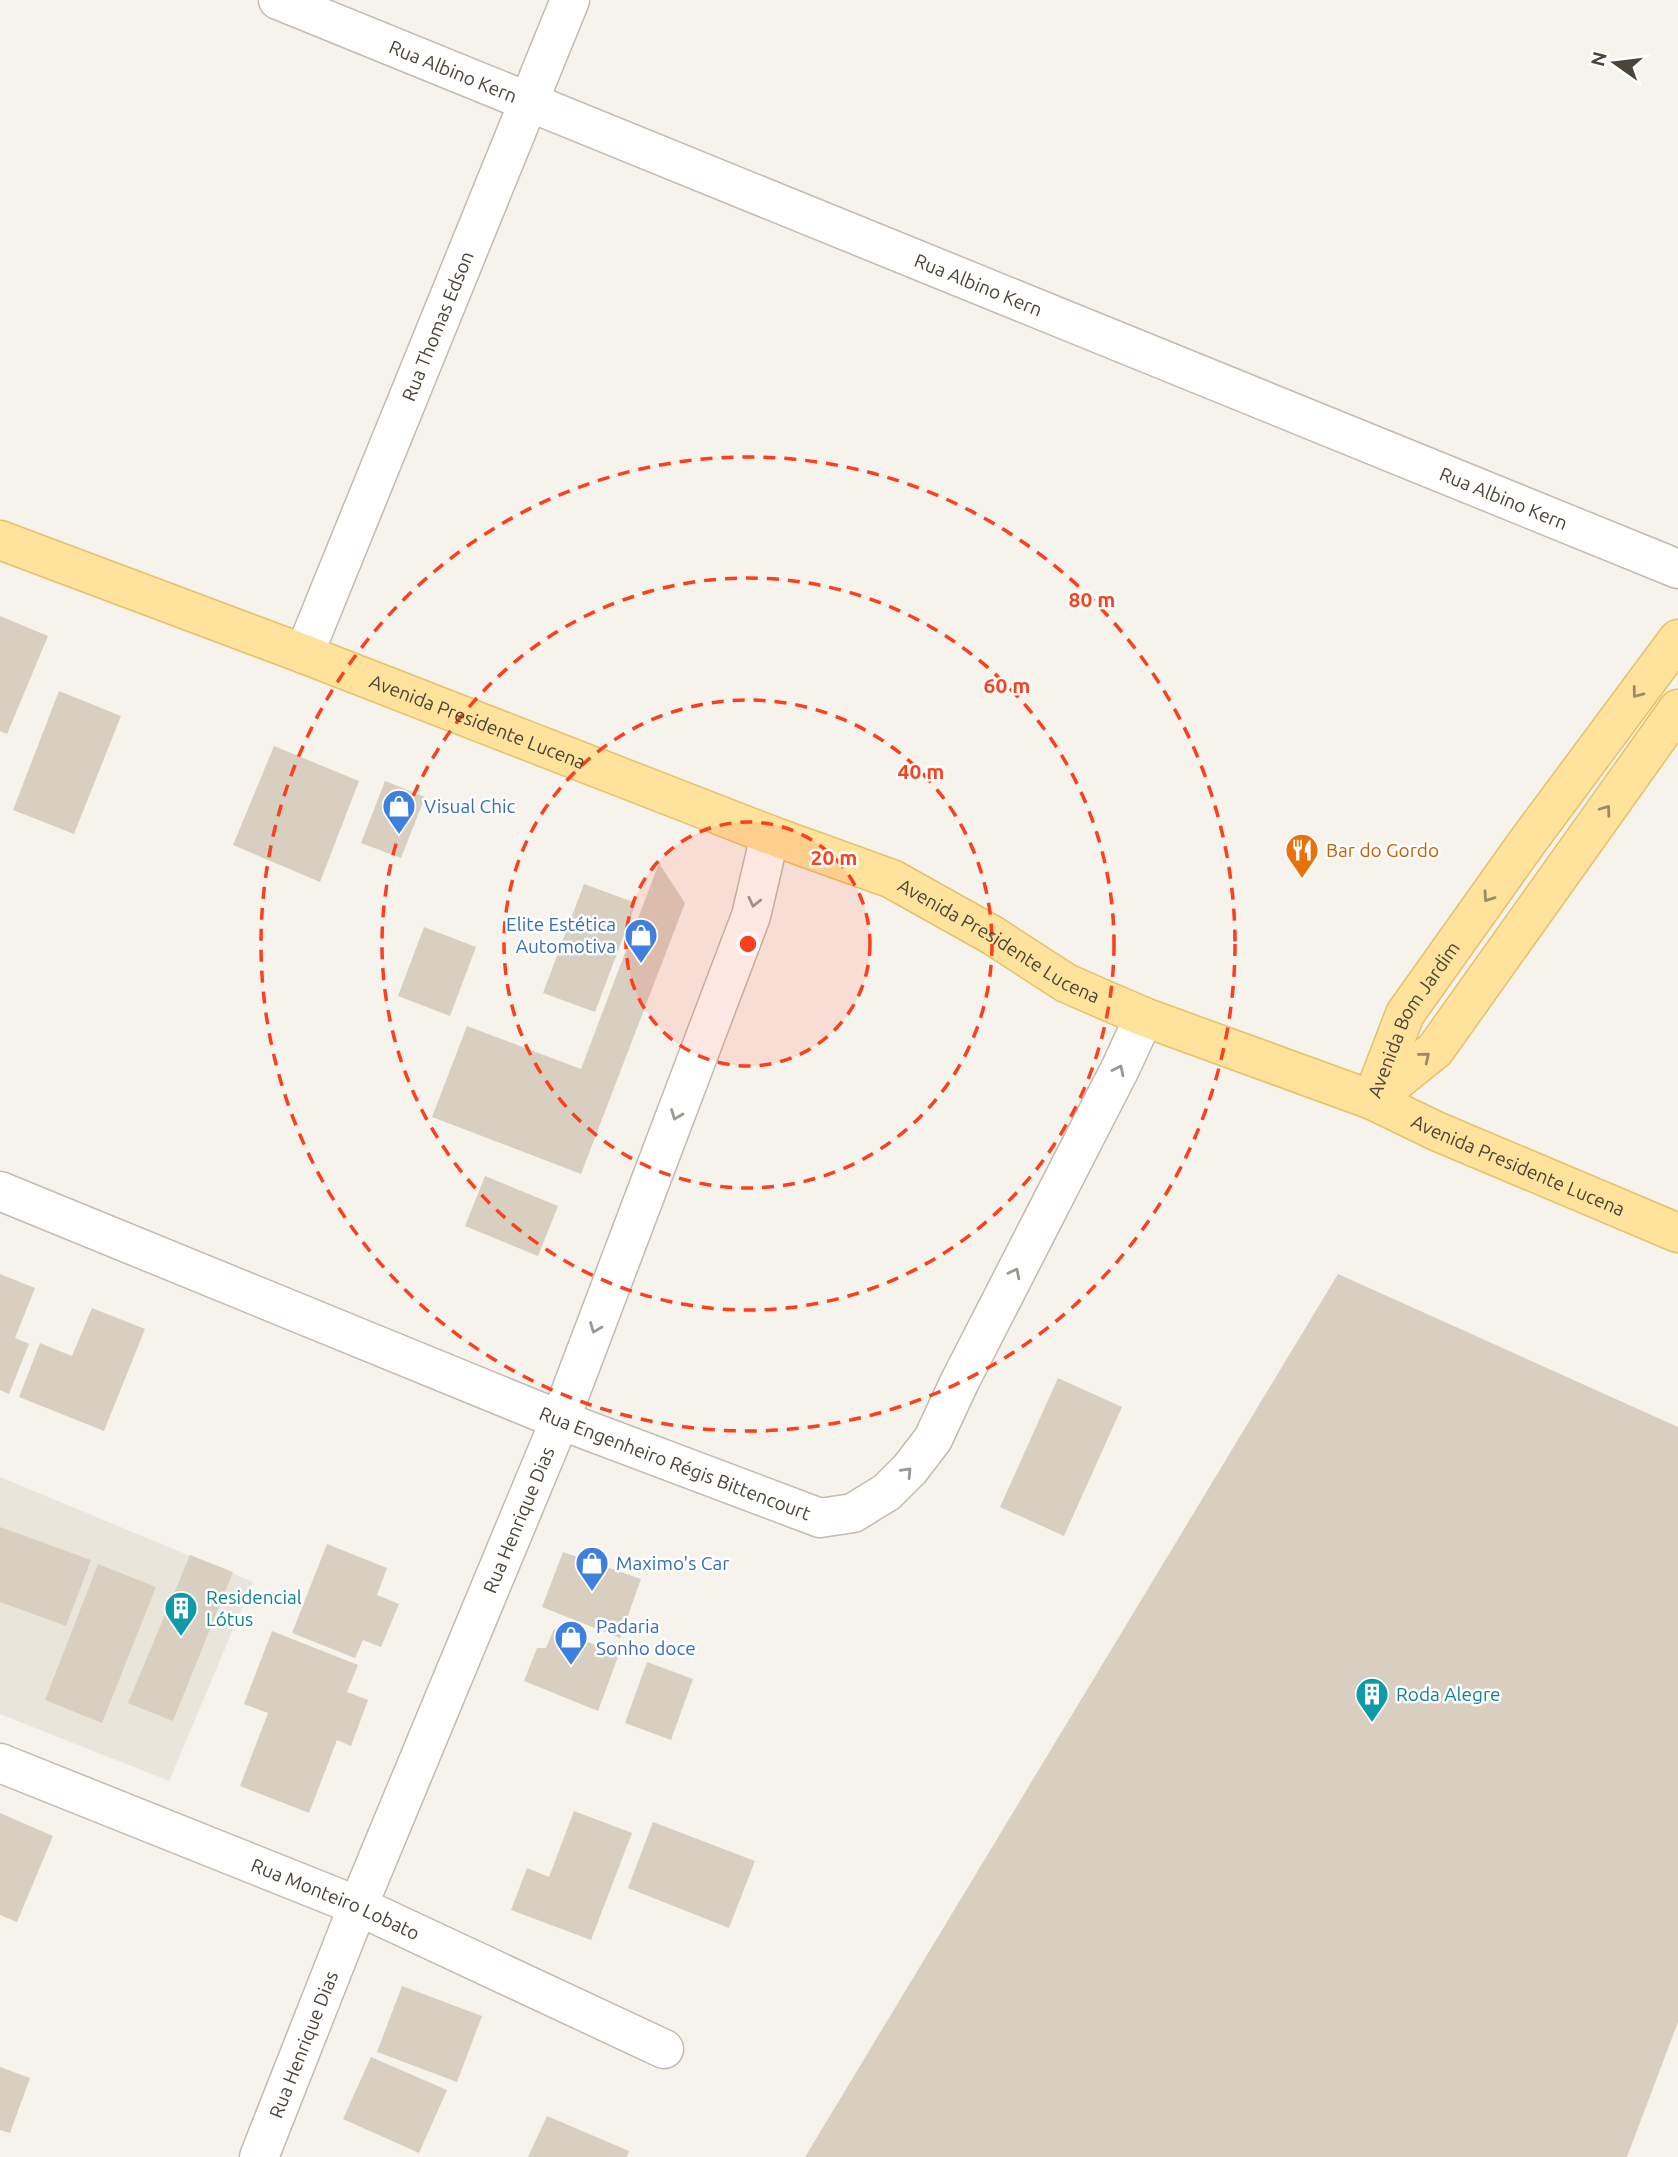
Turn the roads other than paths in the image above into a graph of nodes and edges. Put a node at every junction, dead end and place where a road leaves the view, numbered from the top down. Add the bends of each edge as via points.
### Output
1 (278, 0) edge
2 (570, 0) edge
3 (528, 103) junction
4 (0, 540) edge
5 (1678, 569) edge
6 (1678, 639) edge
7 (304, 654) junction
8 (1678, 709) edge
9 (770, 835) junction
10 (1528, 841) junction
11 (1566, 865) junction
12 (1144, 1017) junction
13 (1372, 1100) junction
14 (0, 1191) edge
15 (1678, 1233) edge
16 (560, 1420) junction
17 (0, 1763) edge
18 (358, 1906) junction
19 (664, 2049) dead end
20 (258, 2157) edge

1 - 3 street, Rua Albino Kern
2 - 3 street, Rua Thomas Edson
3 - 5 street, Rua Albino Kern
3 - 7 street, Rua Thomas Edson
4 - 7 main road, Avenida Presidente Lucena
6 -> 10 main road, Avenida Bom Jardim
7 - 9 main road, Avenida Presidente Lucena
11 -> 8 main road, Avenida Bom Jardim
9 - 12 main road, Avenida Presidente Lucena via 892,879 1066,983
9 -> 16 street, Rua Henrique Dias via 751,916
10 - 11 main road
10 -> 13 main road, Avenida Bom Jardim via 1405,1014
13 -> 11 main road, Avenida Bom Jardim via 1435,1049
12 - 13 main road, Avenida Presidente Lucena
16 -> 12 street, Rua Engenheiro Régis Bittencourt via 820,1518 853,1513 887,1492 933,1439
13 - 15 main road, Avenida Presidente Lucena
14 - 16 street, Rua Engenheiro Régis Bittencourt
16 - 18 street, Rua Henrique Dias
17 - 18 street, Rua Monteiro Lobato
18 - 19 street, Rua Monteiro Lobato
18 - 20 street, Rua Henrique Dias

